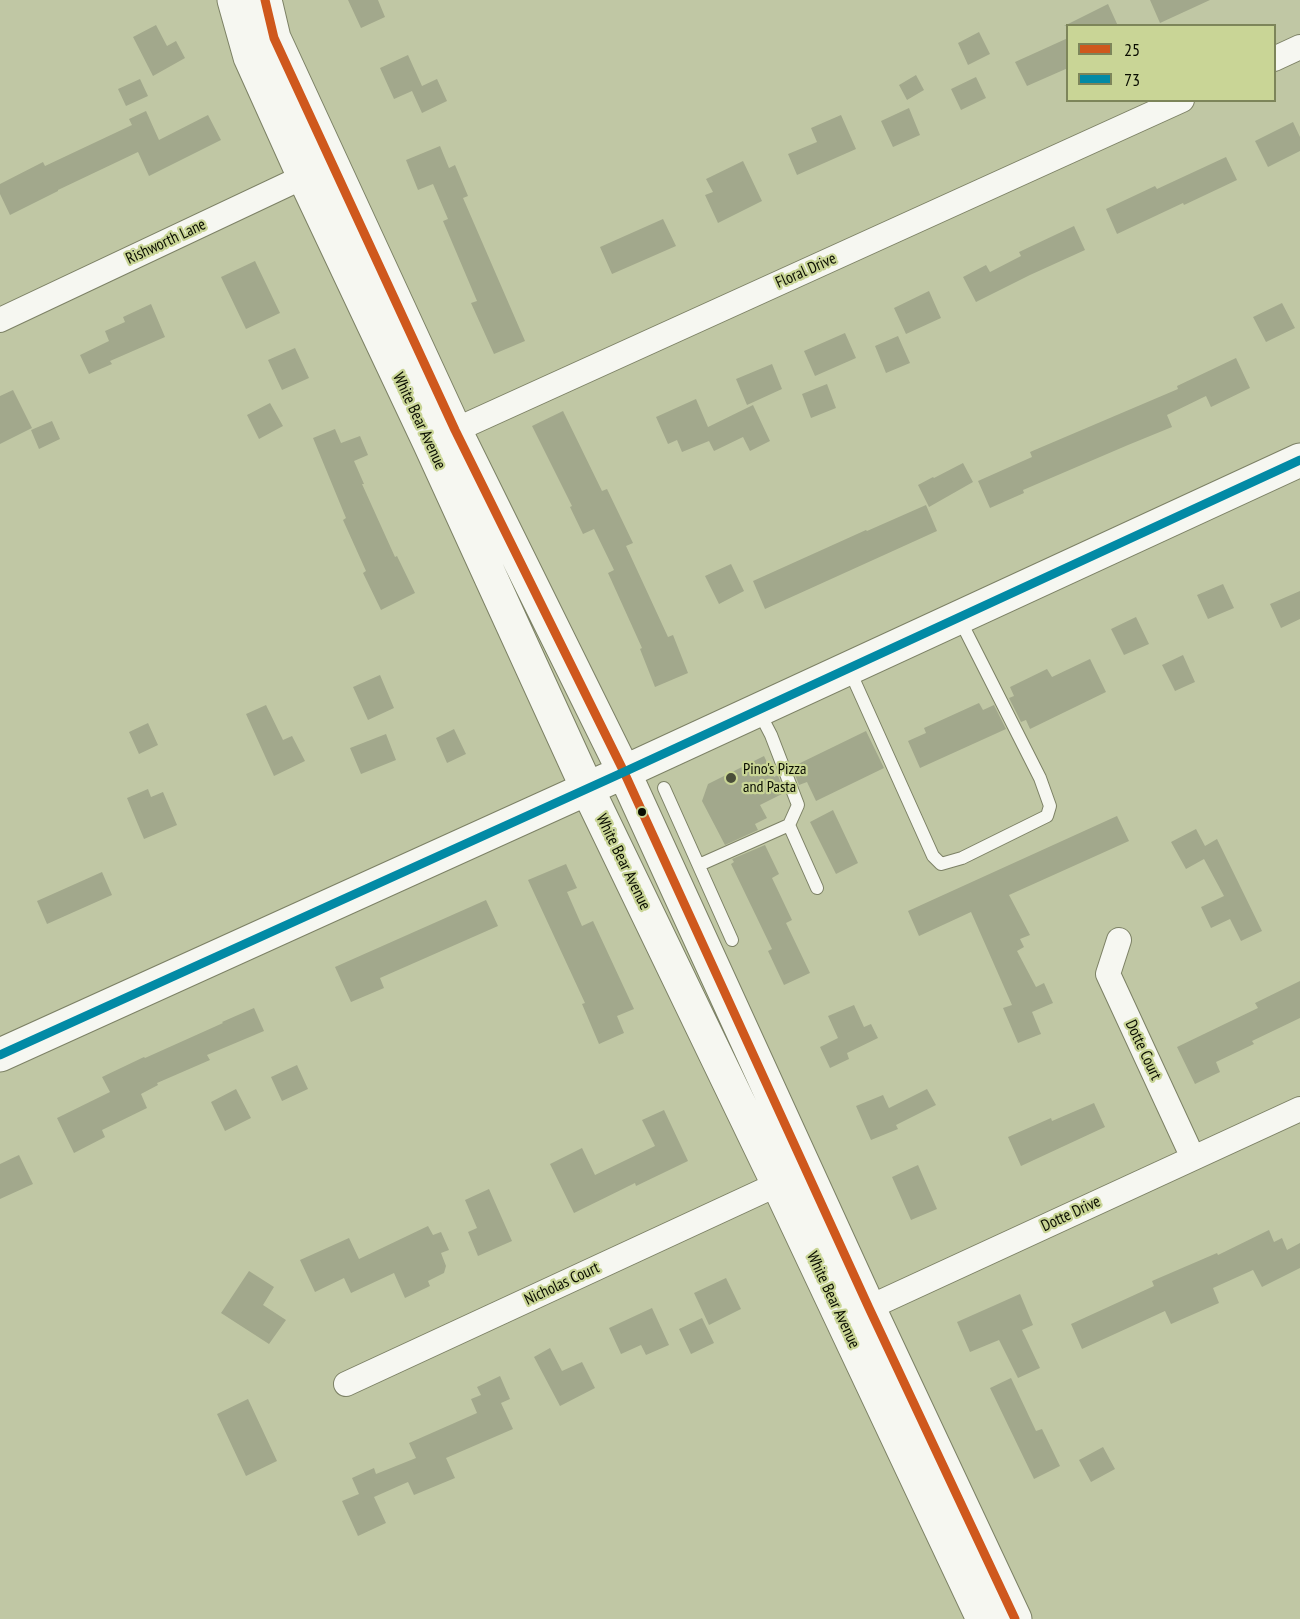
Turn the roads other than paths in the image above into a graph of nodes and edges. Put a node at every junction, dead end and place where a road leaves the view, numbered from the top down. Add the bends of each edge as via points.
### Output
1 (234, 0) edge
2 (265, 0) edge
3 (1300, 47) edge
4 (1276, 59) edge
5 (1178, 102) edge
6 (318, 170) junction
7 (0, 320) edge
8 (442, 436) junction
9 (1300, 460) edge
10 (958, 617) junction
11 (848, 668) junction
12 (758, 709) junction
13 (624, 772) junction
14 (587, 788) junction
15 (664, 788) dead end
16 (789, 825) junction
17 (699, 865) junction
18 (817, 888) dead end
19 (732, 940) dead end
20 (1119, 940) dead end
21 (0, 1055) edge
22 (1300, 1109) edge
23 (1193, 1158) junction
24 (778, 1184) junction
25 (855, 1314) junction
26 (346, 1384) dead end
27 (983, 1619) edge
28 (1015, 1619) edge

1 - 6 main road, White Bear Avenue via 250,57
2 - 6 main road, White Bear Avenue
3 - 4 street
5 - 8 street, Floral Drive
6 - 7 street, Rishworth Lane
6 - 8 main road, White Bear Avenue
8 - 13 main road, White Bear Avenue
8 - 14 main road, White Bear Avenue
9 - 10 main road
10 - 11 main road
10 - 11 lane via 1040,778 1050,806 1047,816 962,858 941,864 933,856
11 - 12 main road
12 - 13 main road
12 - 16 lane via 798,805
13 - 14 main road
13 - 25 main road, White Bear Avenue
14 - 21 main road
14 - 24 main road, White Bear Avenue
15 - 17 lane
16 - 17 lane
16 - 18 lane
17 - 19 lane
20 - 23 street, Dotte Court via 1108,974
22 - 23 street, Dotte Drive
23 - 25 street, Dotte Drive
24 - 25 main road, White Bear Avenue
24 - 26 street, Nicholas Court
25 - 27 main road, White Bear Avenue
25 - 28 main road, White Bear Avenue

